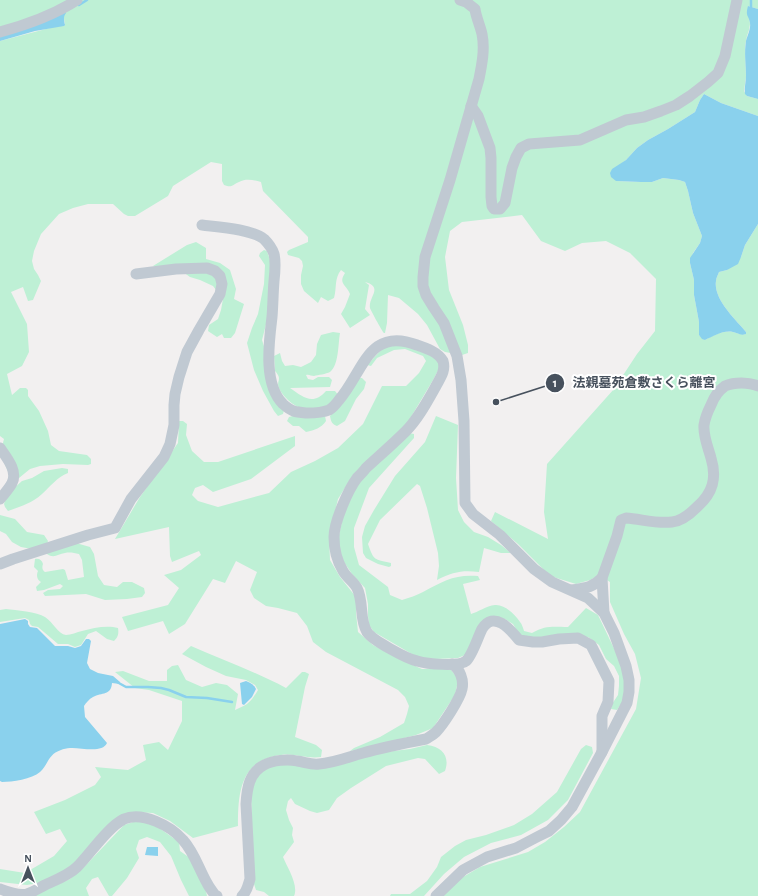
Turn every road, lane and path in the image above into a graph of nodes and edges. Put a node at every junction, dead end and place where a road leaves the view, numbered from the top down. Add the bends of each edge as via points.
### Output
1 (77, 0) edge
2 (460, 0) edge
3 (737, 0) edge
4 (0, 32) edge
5 (471, 106) junction
6 (202, 225) dead end
7 (136, 274) dead end
8 (459, 369) junction
9 (444, 370) junction
10 (758, 386) edge
11 (0, 448) edge
12 (0, 499) edge
13 (0, 564) edge
14 (602, 578) junction
15 (571, 590) junction
16 (604, 613) junction
17 (452, 664) junction
18 (602, 752) junction
19 (0, 890) edge
20 (247, 893) edge
21 (217, 896) edge
22 (436, 896) edge

1 - 4 street via 41,18
2 - 5 street via 475,9 482,33 481,67
3 - 5 street via 725,56 718,73 708,82 676,105 644,117 626,120 580,140 529,144 521,148 514,162 505,203 500,209 494,209 492,206 490,148 478,116
5 - 8 street via 425,257 423,277 426,295 444,323 454,345
6 - 9 street via 255,234 270,245 275,262 268,346 271,379 281,402 293,412 316,414 331,409 346,392 368,356 377,346 389,341 402,340 436,353 443,362
7 - 13 street via 207,268 220,276 222,284 220,294 187,352 175,394 172,436 164,457 131,499 115,528
8 - 9 street
8 - 15 street via 464,421 465,503 473,514 500,535 534,568 552,582
9 - 17 street via 414,423 358,477 346,497 334,534 336,554 343,572 357,587 363,623 368,634 416,661
10 - 14 street via 737,383 728,385 719,390 712,402 704,426 705,439 712,459 714,483 700,504 682,519 673,522 660,523 626,518 621,520
11 - 12 street via 14,476
14 - 15 street via 588,588
14 - 16 street
15 - 16 street via 588,598
16 - 18 street via 626,666 629,692 627,702
17 - 18 street via 465,662 469,658 484,625 491,622 505,625 519,640 542,642 578,638 591,645 609,681 608,702 602,716
17 - 20 street via 461,676 462,689 437,731 426,739 325,763 275,761 256,770 246,794 250,879
18 - 22 street via 572,807 561,820 549,830 516,848 487,857 463,870
19 - 21 street via 26,895 76,868 118,823 125,819 143,817 168,828 182,840

